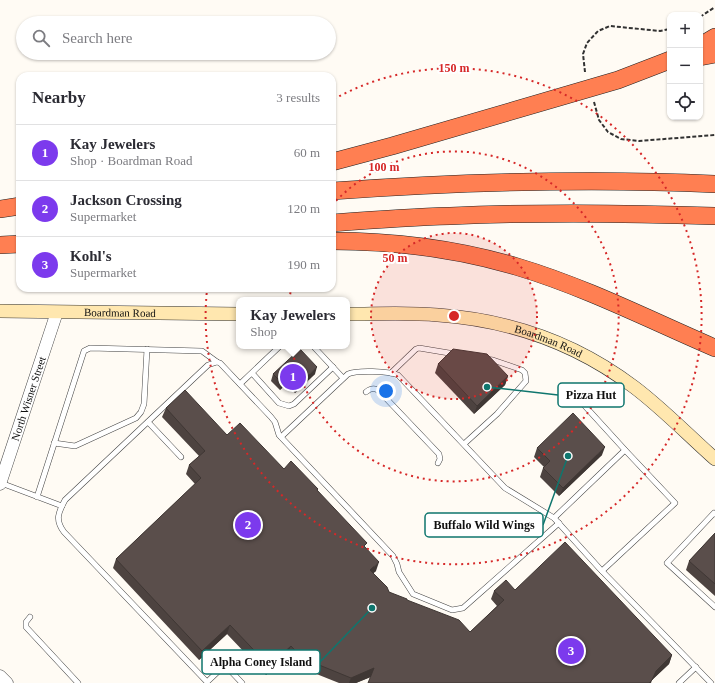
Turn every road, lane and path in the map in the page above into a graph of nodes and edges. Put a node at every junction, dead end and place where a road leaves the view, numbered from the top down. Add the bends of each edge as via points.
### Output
1 (715, 7) edge
2 (703, 15) edge
3 (667, 30) edge
4 (715, 36) edge
5 (703, 44) edge
6 (715, 54) edge
7 (703, 56) edge
8 (667, 61) edge
9 (667, 66) edge
10 (585, 72) dead end
11 (618, 80) junction
12 (594, 102) dead end
13 (715, 135) edge
14 (336, 161) edge
15 (715, 184) edge
16 (336, 191) edge
17 (16, 208) edge
18 (0, 210) edge
19 (715, 216) edge
20 (336, 223) edge
21 (336, 240) edge
22 (16, 244) edge
23 (0, 245) edge
24 (0, 312) edge
25 (58, 312) junction
26 (236, 314) edge
27 (350, 314) edge
28 (715, 348) edge
29 (147, 349) junction
30 (277, 349) edge
31 (316, 349) edge
32 (464, 355) edge
33 (478, 358) edge
34 (217, 362) junction
35 (333, 367) junction
36 (252, 373) junction
37 (391, 373) junction
38 (343, 378) junction
39 (240, 384) junction
40 (581, 390) dead end
41 (366, 392) dead end
42 (148, 422) junction
43 (281, 437) junction
44 (54, 443) junction
45 (464, 444) junction
46 (625, 450) junction
47 (181, 457) dead end
48 (715, 459) edge
49 (438, 463) dead end
50 (0, 484) edge
51 (37, 497) junction
52 (62, 506) junction
53 (715, 514) edge
54 (554, 518) junction
55 (559, 523) junction
56 (602, 571) junction
57 (715, 607) edge
58 (30, 617) dead end
59 (696, 667) junction
60 (0, 676) edge
61 (7, 683) edge
62 (78, 683) edge
63 (207, 683) edge
64 (242, 683) edge
65 (679, 683) edge
66 (711, 683) edge

1 - 2 path
3 - 10 path via 610,26 598,31 587,43 583,54
4 - 5 highway
6 - 7 highway
8 - 11 highway
9 - 11 highway
11 - 14 highway
12 - 13 path via 599,120 608,132 621,139
15 - 16 highway via 537,181
17 - 18 highway
19 - 20 highway via 518,214
21 - 28 highway via 417,246 500,262 564,283
22 - 23 highway
24 - 25 main road, Boardman Road
25 - 26 main road, Boardman Road
25 - 50 street, North Wisner Street
27 - 48 main road, Boardman Road via 437,314 470,318 513,327 546,338 586,357 633,386
29 - 34 lane via 202,351
29 - 44 lane via 144,404 136,418 75,446
29 - 44 lane via 90,348 84,351
30 - 36 lane
31 - 35 lane
32 - 37 lane via 419,348
33 - 45 lane via 518,368 525,373 526,380 497,414
34 - 39 lane
34 - 42 lane via 208,365
35 - 36 lane via 294,404 288,406 279,403
35 - 38 lane
36 - 39 lane
37 - 38 lane via 354,372
37 - 45 lane via 402,378
38 - 43 lane
39 - 43 lane via 271,417
40 - 46 lane via 584,405
41 - 49 lane via 374,388 380,392 439,454
42 - 47 lane
42 - 52 lane
43 - 55 lane via 393,556 398,572 413,594 445,608 464,608
44 - 51 lane
45 - 54 lane via 505,488
46 - 54 lane
46 - 56 lane via 674,503
50 - 51 lane
51 - 52 lane
52 - 63 lane via 58,520 64,532
53 - 57 lane via 667,563
54 - 55 lane
55 - 56 lane
56 - 59 lane
58 - 62 lane via 26,627
59 - 65 lane
59 - 66 lane
60 - 61 street
63 - 64 lane via 225,665

